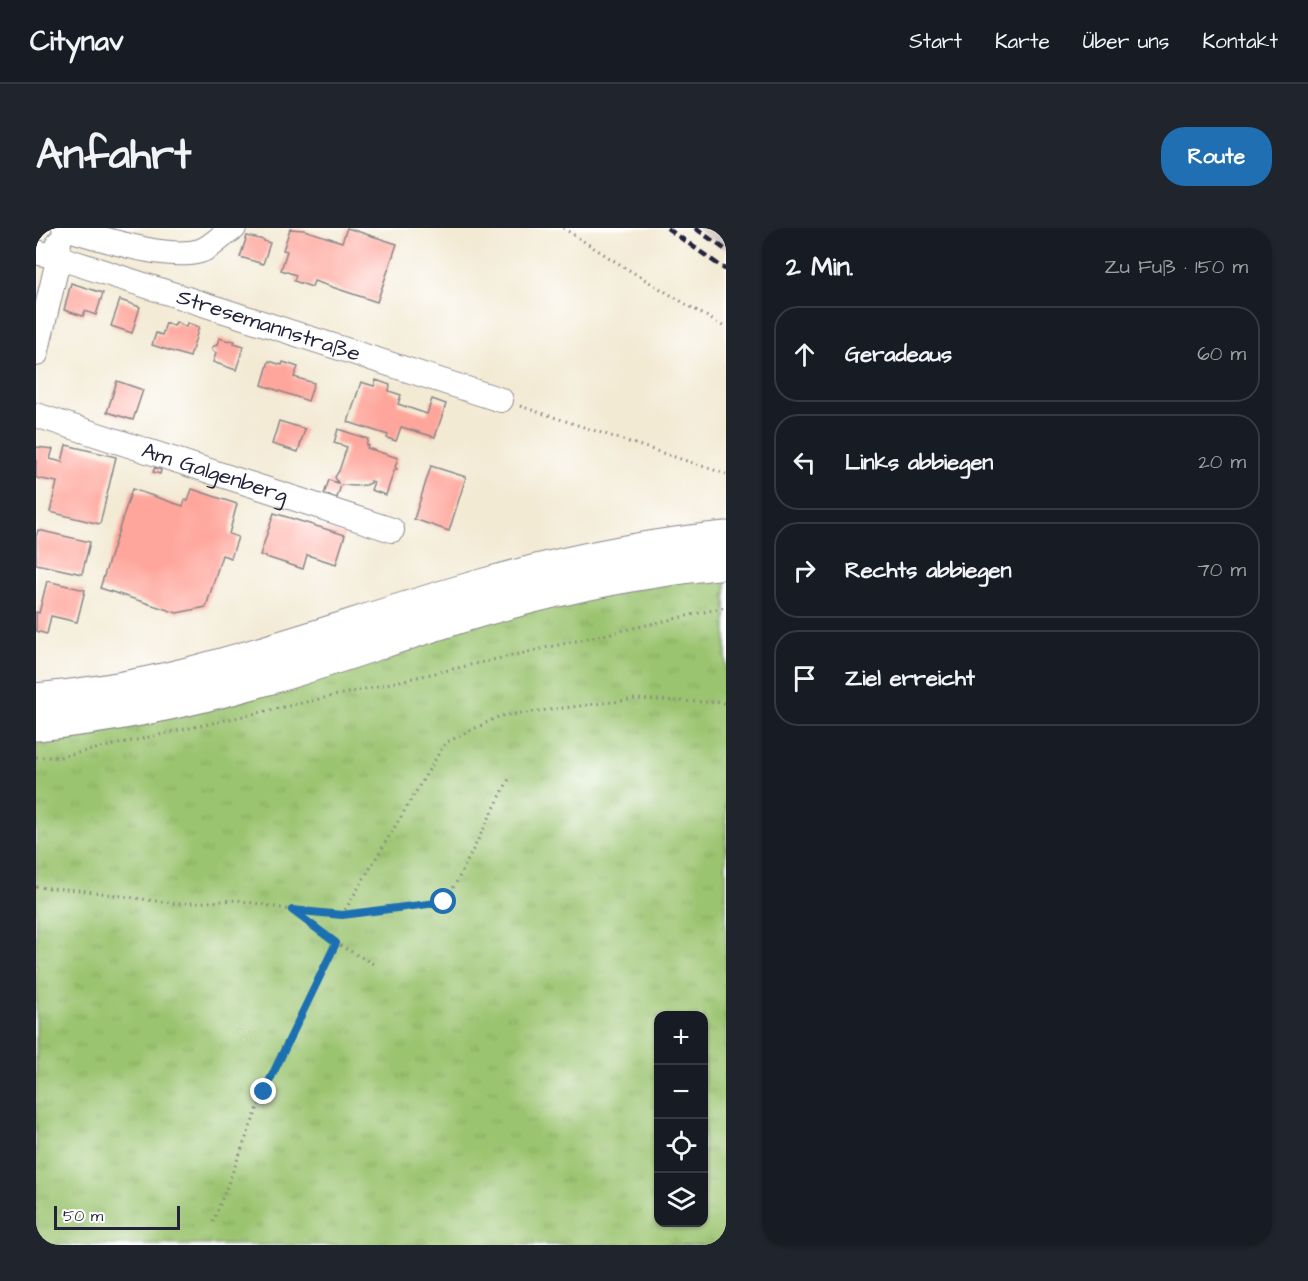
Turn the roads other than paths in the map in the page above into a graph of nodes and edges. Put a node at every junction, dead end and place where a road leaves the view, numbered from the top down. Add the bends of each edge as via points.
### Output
1 (62, 228) edge
2 (234, 228) edge
3 (47, 254) edge
4 (36, 354) edge
5 (501, 400) road end
6 (36, 414) edge
7 (392, 530) dead end
8 (726, 538) edge
9 (726, 562) edge
10 (36, 700) edge
11 (36, 724) edge

1 - 2 street via 165,253 186,254 202,251
1 - 3 street
3 - 4 street via 56,268
3 - 5 street, Stresemannstraße
6 - 7 street, Am Galgenberg
8 - 10 highway via 648,547 568,563 181,676
9 - 11 highway via 632,574 572,587 485,609 226,689 139,710

